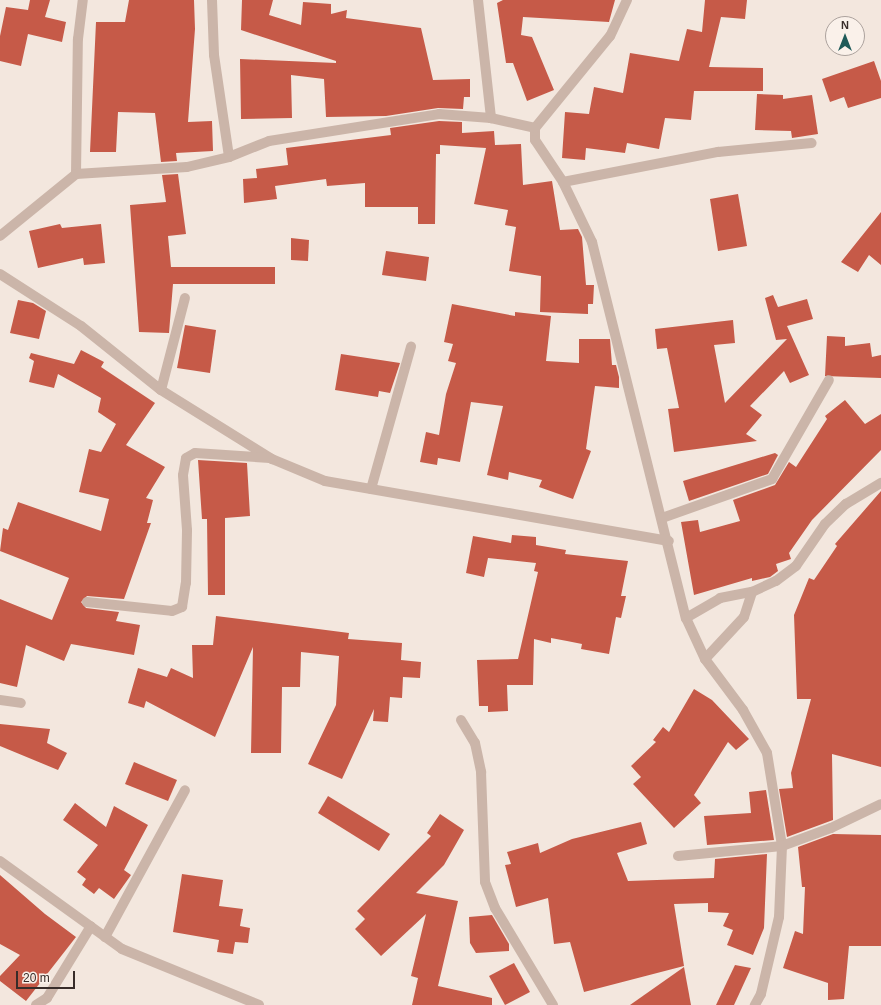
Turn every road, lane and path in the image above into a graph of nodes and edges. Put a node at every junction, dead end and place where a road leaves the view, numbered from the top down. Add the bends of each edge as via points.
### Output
1 (83, 0) edge
2 (212, 0) edge
3 (478, 0) edge
4 (627, 0) edge
5 (490, 118) junction
6 (535, 128) junction
7 (812, 143) dead end
8 (229, 157) junction
9 (76, 174) junction
10 (563, 182) junction
11 (0, 236) edge
12 (0, 274) edge
13 (185, 298) dead end
14 (411, 347) dead end
15 (829, 380) dead end
16 (161, 390) junction
17 (272, 458) junction
18 (881, 483) edge
19 (371, 489) junction
20 (662, 518) junction
21 (669, 541) junction
22 (752, 592) junction
23 (87, 602) dead end
24 (686, 618) junction
25 (705, 659) junction
26 (0, 700) edge
27 (21, 703) dead end
28 (461, 720) dead end
29 (185, 790) dead end
30 (881, 804) edge
31 (782, 846) junction
32 (678, 856) dead end
33 (0, 861) edge
34 (91, 926) junction
35 (105, 937) junction
36 (36, 1005) edge
37 (259, 1005) edge
38 (553, 1005) edge
39 (755, 1005) edge

1 - 9 street via 78,46
2 - 8 street via 214,55
3 - 5 street
4 - 6 street via 610,36
5 - 6 street
5 - 8 street via 439,114 316,132 269,142
6 - 10 street via 536,140
7 - 10 street via 718,152
8 - 9 street via 151,171
9 - 11 street
10 - 20 street via 592,242
12 - 16 street via 88,330
13 - 16 street
14 - 19 street
15 - 20 street via 772,479
16 - 17 street
17 - 19 street via 325,480
17 - 23 street via 195,453 186,458 183,475 187,530 186,583 182,607 172,611
18 - 22 street via 846,504 824,524 796,566 776,581
19 - 21 street
20 - 21 street
21 - 24 street
22 - 24 street via 720,598
22 - 25 street via 744,617
24 - 25 street
25 - 31 street via 743,710 767,753
26 - 27 street
28 - 38 street via 475,743 482,772 485,882 495,908
29 - 35 street
30 - 31 street via 831,828
31 - 32 street
31 - 39 street via 779,917 761,994
33 - 34 street
34 - 35 street
34 - 36 street via 47,998
35 - 37 street via 122,949

